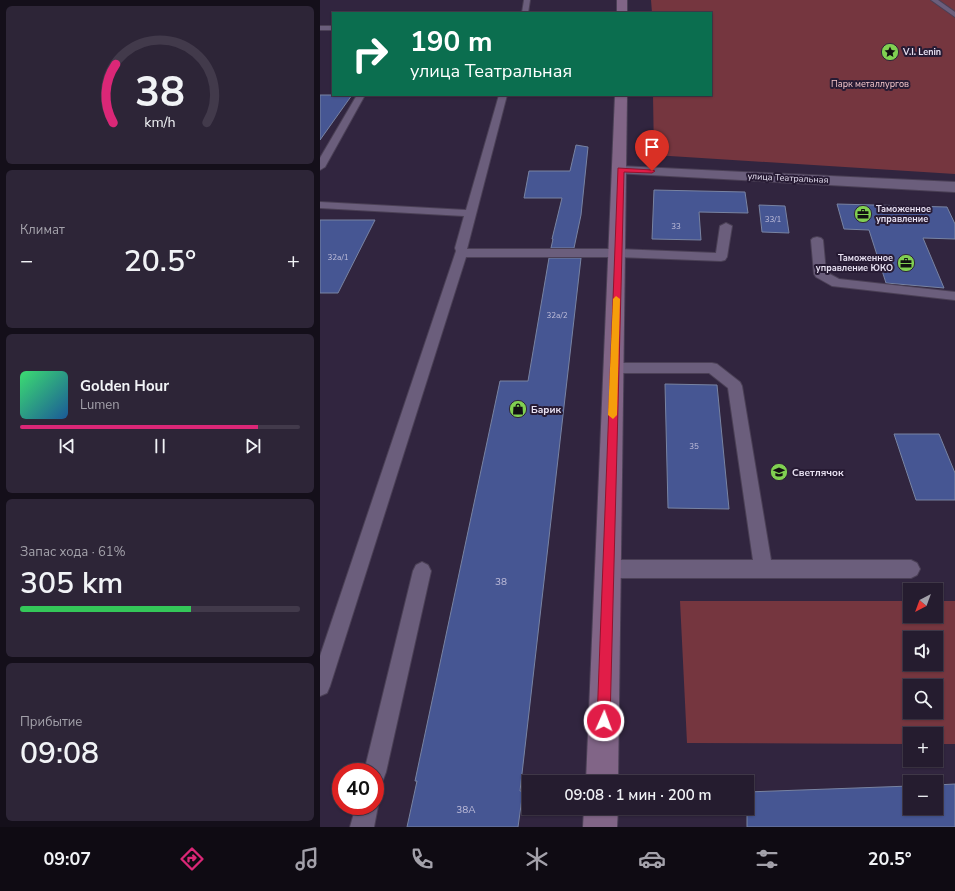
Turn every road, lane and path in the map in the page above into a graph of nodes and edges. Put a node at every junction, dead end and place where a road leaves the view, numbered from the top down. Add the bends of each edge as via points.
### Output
1 (527, 0) edge
2 (622, 0) edge
3 (934, 0) edge
4 (525, 12) edge
5 (622, 12) edge
6 (955, 15) edge
7 (320, 28) edge
8 (332, 28) edge
9 (360, 96) edge
10 (503, 96) edge
11 (621, 96) edge
12 (324, 155) edge
13 (320, 167) edge
14 (620, 170) junction
15 (955, 187) edge
16 (320, 205) edge
17 (470, 213) junction
18 (726, 226) dead end
19 (816, 240) dead end
20 (462, 251) junction
21 (618, 253) junction
22 (955, 296) edge
23 (614, 368) junction
24 (608, 569) junction
25 (763, 569) junction
26 (911, 569) dead end
27 (422, 571) dead end
28 (320, 686) edge
29 (377, 763) edge
30 (602, 775) edge
31 (365, 815) edge
32 (601, 815) edge
33 (362, 827) edge
34 (600, 827) edge

1 - 4 lane
2 - 5 street
3 - 6 lane
7 - 8 lane
9 - 12 lane
10 - 17 lane
11 - 14 street
12 - 13 lane
14 - 15 street, улица Театральная
14 - 21 street
16 - 17 lane
17 - 20 lane
18 - 21 lane via 721,257
19 - 22 lane via 820,274 836,283
20 - 21 lane
20 - 28 lane
21 - 23 street
23 - 24 street
23 - 25 lane via 712,368 735,386
24 - 25 lane
24 - 30 street
25 - 26 lane
27 - 29 lane
31 - 33 lane
32 - 34 street

